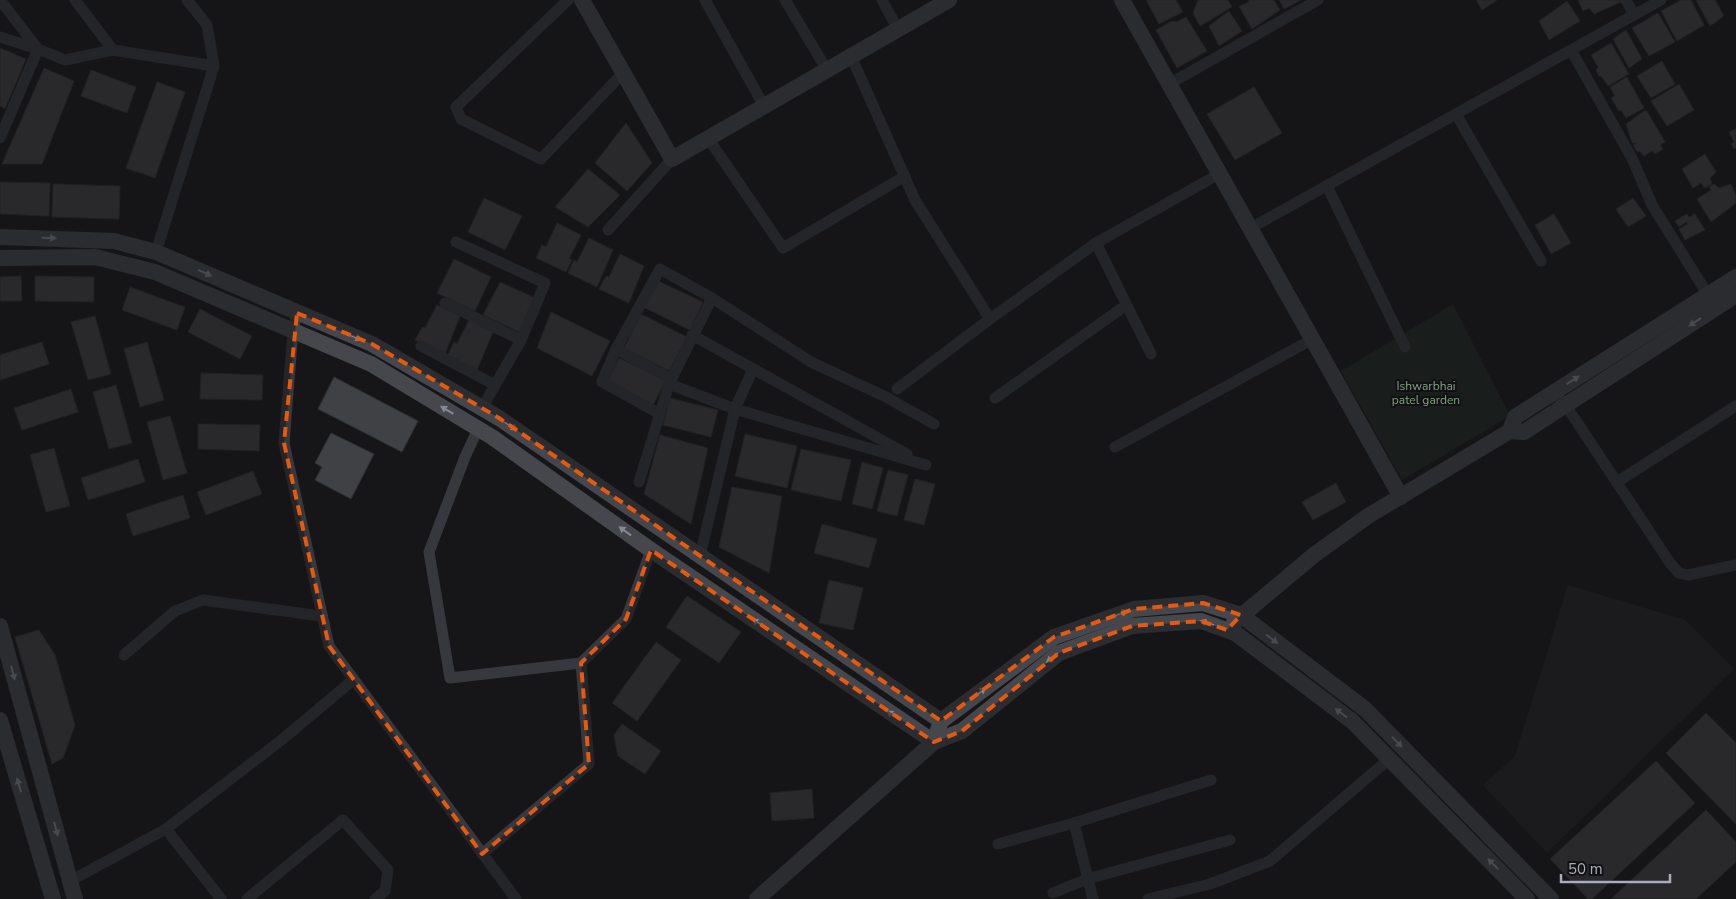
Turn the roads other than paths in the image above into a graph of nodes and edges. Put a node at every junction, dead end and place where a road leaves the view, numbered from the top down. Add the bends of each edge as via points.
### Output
1 (0, 0) edge
2 (74, 0) edge
3 (188, 0) edge
4 (568, 0) edge
5 (582, 0) edge
6 (705, 0) edge
7 (785, 0) edge
8 (882, 0) edge
9 (949, 0) edge
10 (1122, 0) edge
11 (1318, 0) edge
12 (1626, 0) edge
13 (1661, 0) edge
14 (1634, 15) junction
15 (898, 29) junction
16 (0, 37) edge
17 (38, 49) junction
18 (113, 50) junction
19 (1571, 50) junction
20 (851, 56) junction
21 (214, 66) junction
22 (827, 70) junction
23 (623, 73) junction
24 (1169, 84) junction
25 (764, 106) junction
26 (1456, 114) junction
27 (0, 138) edge
28 (708, 138) junction
29 (672, 159) junction
30 (1219, 174) junction
31 (904, 176) junction
32 (1327, 186) junction
33 (1249, 229) junction
34 (608, 230) dead end
35 (0, 237) edge
36 (456, 242) dead end
37 (1096, 243) junction
38 (156, 252) junction
39 (0, 258) edge
40 (1541, 261) dead end
41 (1736, 277) edge
42 (1708, 295) junction
43 (1736, 295) edge
44 (712, 298) junction
45 (445, 303) dead end
46 (1125, 306) junction
47 (297, 314) junction
48 (990, 319) junction
49 (293, 331) junction
50 (692, 335) junction
51 (520, 340) junction
52 (1311, 340) junction
53 (421, 346) dead end
54 (1405, 347) dead end
55 (616, 349) junction
56 (1151, 354) dead end
57 (753, 369) junction
58 (670, 381) junction
59 (495, 385) junction
60 (897, 389) dead end
61 (1555, 392) junction
62 (995, 398) dead end
63 (1566, 406) junction
64 (1736, 406) edge
65 (482, 408) junction
66 (735, 409) junction
67 (660, 414) junction
68 (934, 424) dead end
69 (478, 429) junction
70 (1510, 431) junction
71 (1115, 447) dead end
72 (639, 482) dead end
73 (1617, 482) junction
74 (1401, 497) junction
75 (650, 550) junction
76 (700, 556) junction
77 (1736, 565) edge
78 (1241, 615) junction
79 (321, 616) junction
80 (0, 626) edge
81 (1227, 630) junction
82 (124, 655) dead end
83 (581, 663) junction
84 (352, 680) junction
85 (0, 720) edge
86 (941, 721) junction
87 (934, 742) junction
88 (1389, 759) junction
89 (1212, 780) dead end
90 (1074, 823) junction
91 (166, 829) junction
92 (1230, 840) dead end
93 (998, 844) dead end
94 (482, 854) junction
95 (1087, 880) junction
96 (70, 881) junction
97 (1053, 893) dead end
98 (53, 899) edge
99 (75, 899) edge
100 (221, 899) edge
101 (247, 899) edge
102 (375, 899) edge
103 (516, 899) edge
104 (756, 899) edge
105 (1093, 899) edge
106 (1148, 899) edge
107 (1527, 899) edge
108 (1551, 899) edge

1 - 17 street
2 - 18 street
3 - 21 street via 207,25
4 - 23 street via 456,107 461,119 541,159
5 - 23 street
6 - 25 street
7 - 22 street
8 - 15 street
9 - 15 street
10 - 24 street
11 - 24 street
12 - 14 street
13 - 14 street
14 - 19 street
15 - 20 street
16 - 17 street
17 - 18 street via 65,60
17 - 27 street
18 - 21 street
19 - 26 street
19 - 42 street via 1633,160 1652,205
20 - 22 street
20 - 31 street
21 - 38 street
22 - 25 street
23 - 29 street
24 - 30 street
25 - 28 street
26 - 32 street
26 - 40 street
28 - 29 street
28 - 31 street via 783,248
29 - 34 street
30 - 33 street
30 - 37 street
31 - 48 street via 915,200
32 - 33 street
32 - 54 street
33 - 52 street
35 -> 38 street via 114,241
36 - 51 street via 545,283
37 - 46 street
37 - 48 street
38 -> 47 street
39 - 49 street via 96,258 155,272
41 - 42 street
61 -> 42 street
43 -> 63 street
44 - 50 street
44 - 55 street via 660,269
44 - 68 street via 811,362 886,397
45 - 51 street
46 - 56 street
46 - 62 street
47 - 49 street
47 -> 65 street via 372,344
48 - 60 street
69 -> 49 street via 371,364
49 - 79 street via 284,443
50 - 57 street
50 - 58 street
51 - 59 street
52 - 71 street
52 - 74 street
53 - 59 street
55 - 58 street
55 - 67 street via 602,382
57 - 66 street
57 - 66 street via 926,465
58 - 66 street
58 - 67 street
59 - 65 street
61 - 63 street
61 - 70 street via 1515,417
63 - 70 street via 1524,432
63 - 73 street
64 - 73 street
65 -> 76 street
66 - 76 street
67 - 72 street
75 -> 69 street
69 - 83 street via 429,552 450,678
70 - 74 street
73 - 77 street via 1679,573 1688,575
74 - 78 street via 1368,516
75 - 83 street via 626,619
87 -> 75 street
76 - 86 street
78 - 81 street
86 -> 78 street via 1054,637 1134,609 1203,603
78 -> 108 street via 1365,709
79 - 82 street via 202,600 175,611
79 - 84 street via 329,646
80 -> 96 street
81 -> 87 street via 1201,621 1132,626 1059,653 962,731
88 -> 81 street via 1352,721
83 - 94 street via 589,764
84 - 91 street via 284,738
84 - 94 street
98 -> 85 street
86 - 87 street
87 - 104 street
88 - 106 street via 1270,861 1210,884
107 -> 88 street
89 - 90 street
90 - 93 street
90 - 95 street
91 - 96 street
91 - 100 street
92 - 95 street
94 - 103 street
95 - 97 street
95 - 105 street
96 - 99 street
101 - 102 street via 343,820 388,870 385,891

